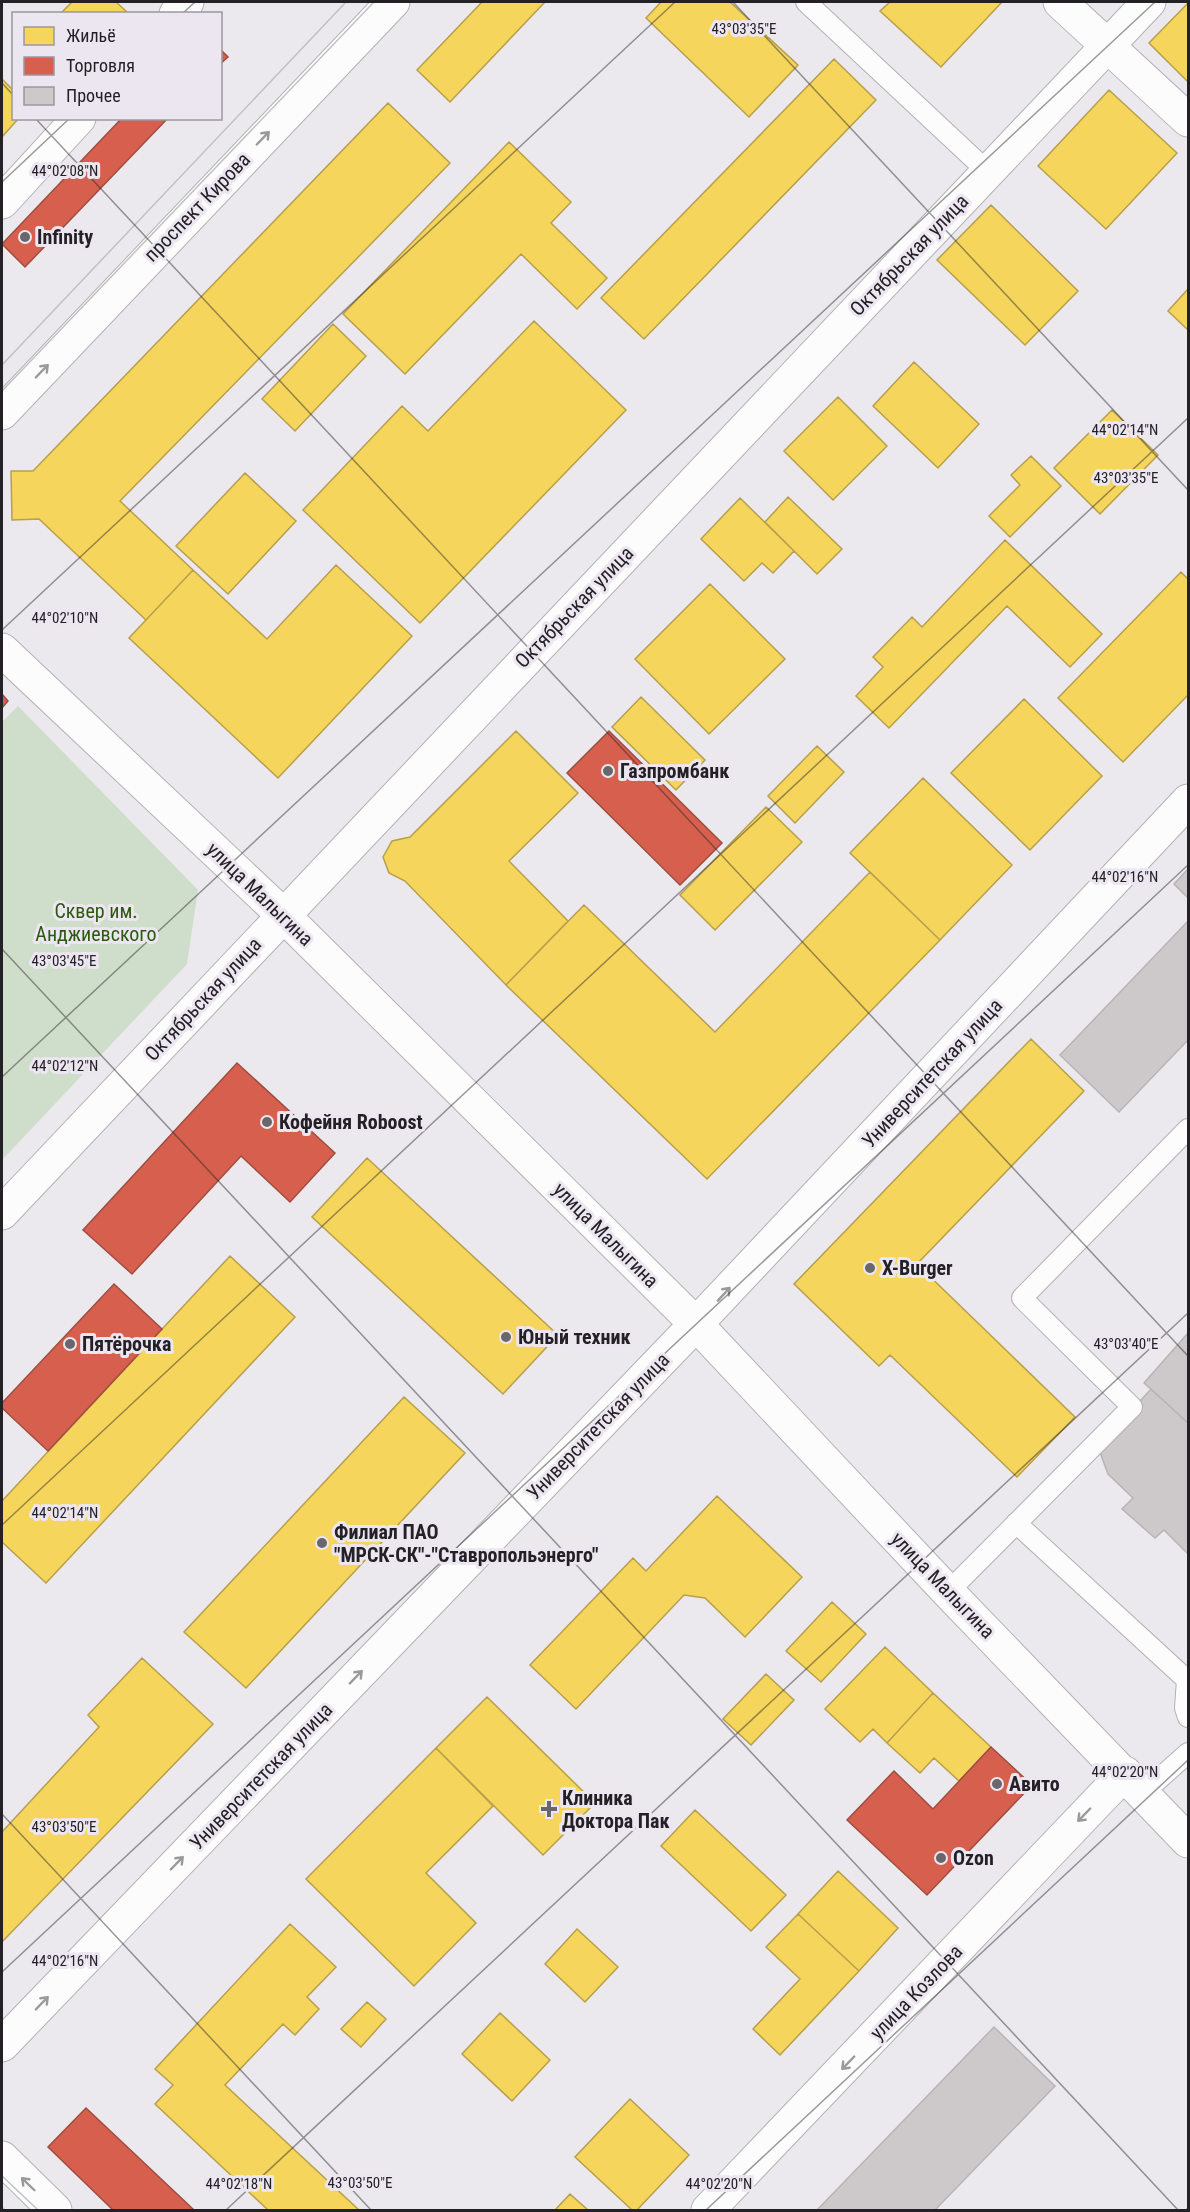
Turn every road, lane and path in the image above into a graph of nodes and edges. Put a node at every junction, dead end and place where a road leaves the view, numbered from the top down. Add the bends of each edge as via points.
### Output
1 (393, 2) edge
2 (806, 2) edge
3 (1060, 2) edge
4 (1149, 2) edge
5 (1108, 45) junction
6 (77, 120) edge
7 (1188, 120) edge
8 (988, 172) junction
9 (2, 202) edge
10 (2, 413) edge
11 (2, 650) edge
12 (1188, 801) edge
13 (282, 914) junction
14 (1188, 1129) edge
15 (2, 1213) edge
16 (696, 1324) junction
17 (1016, 1522) junction
18 (948, 1592) junction
19 (1187, 1679) edge
20 (1188, 1717) edge
21 (1188, 1753) edge
22 (1134, 1783) junction
23 (1188, 1841) edge
24 (2, 2045) edge
25 (2, 2158) edge
26 (55, 2211) edge
27 (708, 2211) edge

10 -> 1 street, проспект Кирова
2 - 8 lane
3 - 5 street
4 - 5 street, Октябрьская улица
5 - 7 street
5 - 8 street, Октябрьская улица
6 - 9 street
8 - 13 street, Октябрьская улица
11 - 13 street, улица Малыгина
16 -> 12 street, Университетская улица
13 - 15 street, Октябрьская улица
13 - 16 street, улица Малыгина
14 - 17 lane via 1022,1298 1132,1407
16 - 18 street, улица Малыгина
24 -> 16 street, Университетская улица
17 - 18 lane
17 - 19 lane
18 - 22 street, улица Малыгина
19 - 20 lane
21 - 22 lane
22 - 23 street, улица Малыгина
22 -> 27 street, улица Козлова
26 -> 25 street

